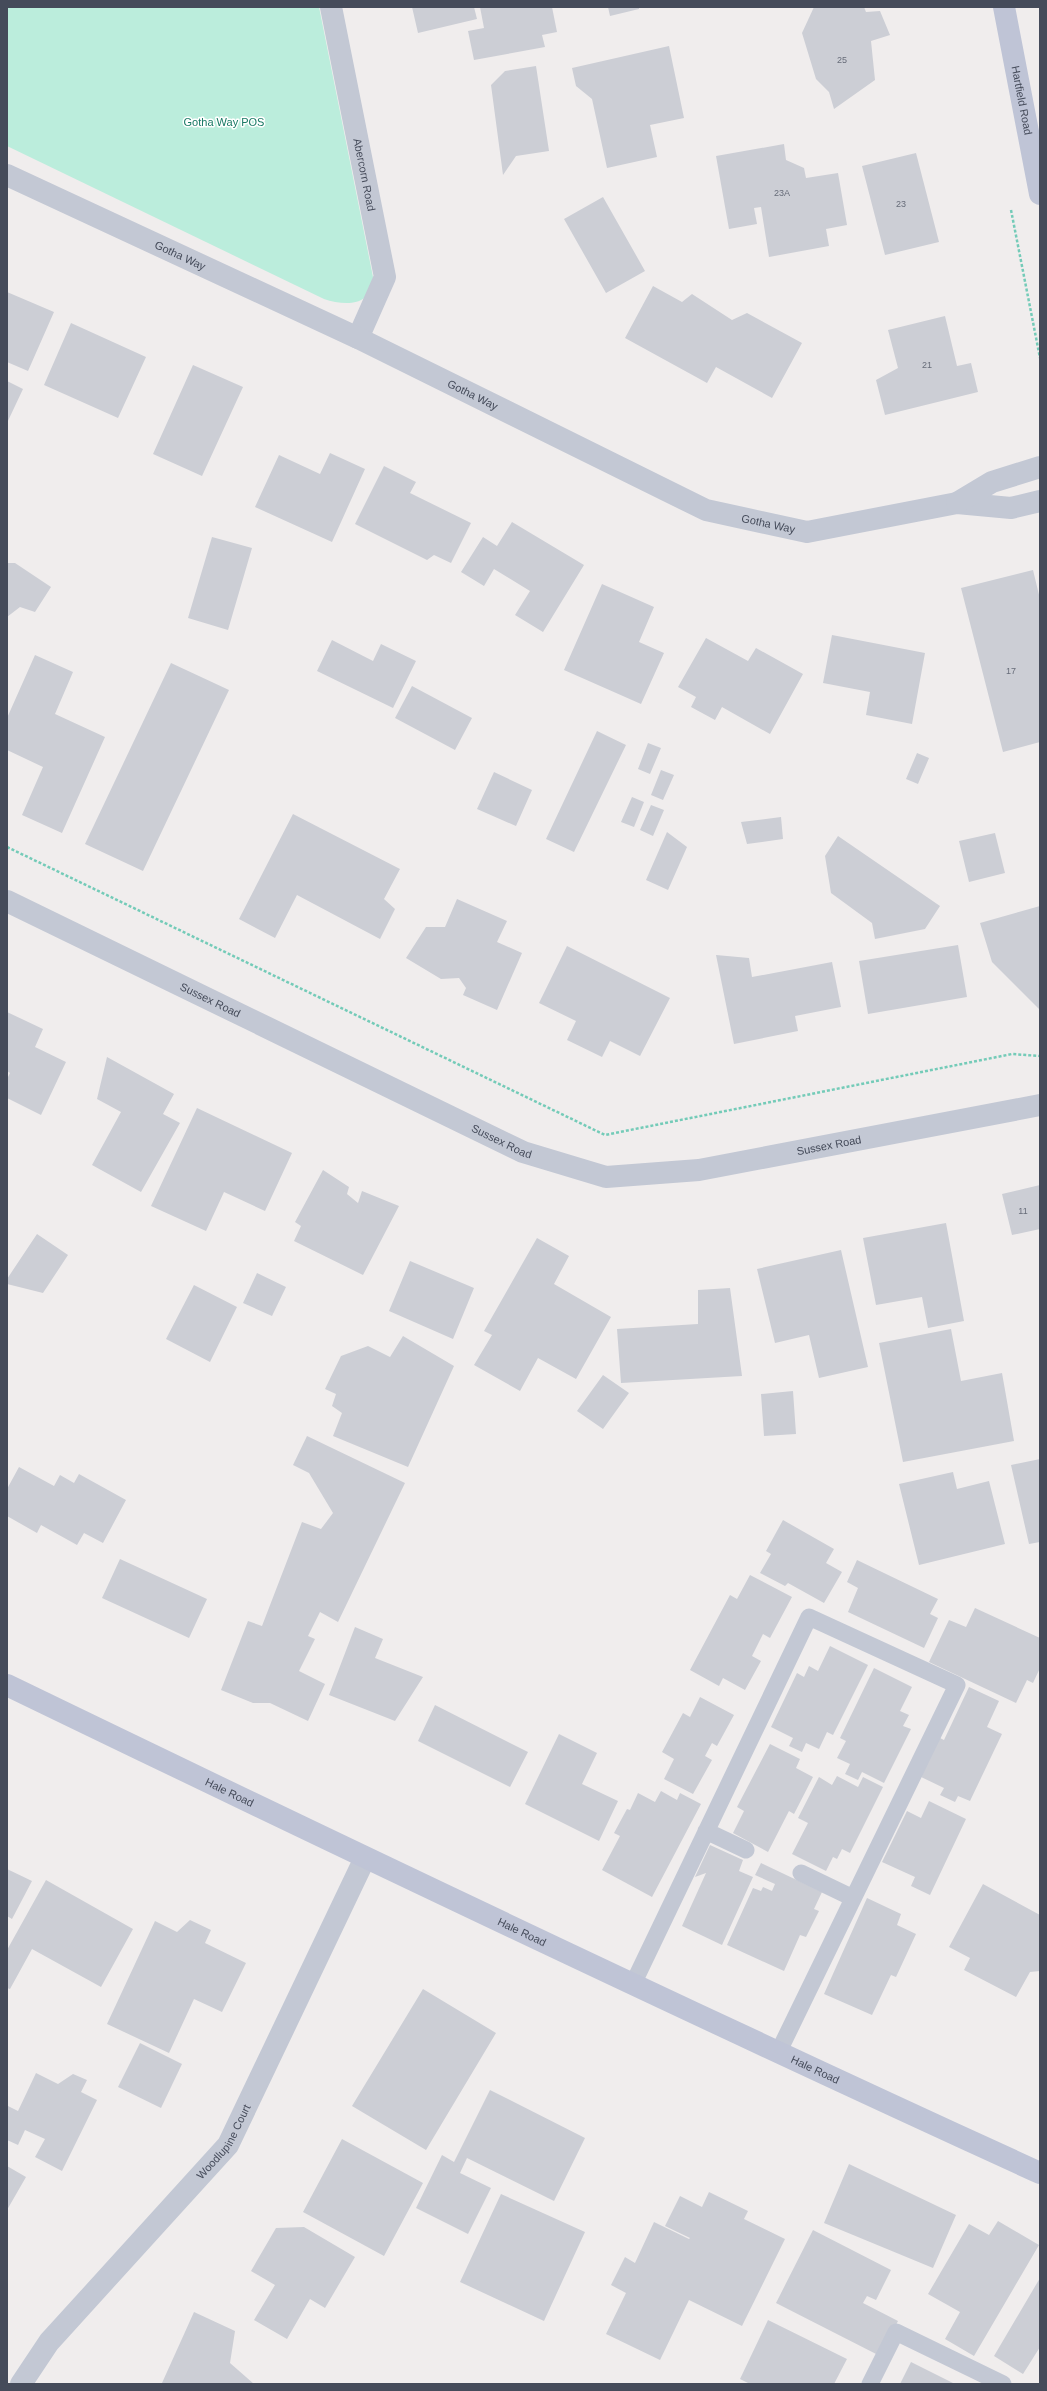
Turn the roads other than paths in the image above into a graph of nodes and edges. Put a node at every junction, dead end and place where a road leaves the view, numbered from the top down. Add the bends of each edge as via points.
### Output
1 (331, 7) edge
2 (1005, 7) edge
3 (7, 175) edge
4 (1040, 194) edge
5 (358, 338) junction
6 (1040, 467) edge
7 (1040, 501) edge
8 (957, 503) junction
9 (7, 901) edge
10 (1040, 1105) edge
11 (7, 1685) edge
12 (706, 1831) junction
13 (746, 1850) dead end
14 (365, 1858) junction
15 (801, 1873) dead end
16 (853, 1898) junction
17 (633, 1984) junction
18 (778, 2053) junction
19 (1040, 2173) edge
20 (21, 2384) edge
21 (870, 2384) edge
22 (1003, 2384) edge

1 - 5 street, Abercorn Road via 385,278
2 - 4 main road, Hartfield Road
3 - 5 street, Gotha Way
5 - 8 street, Gotha Way via 706,510 807,532
6 - 8 street, Gotha Way via 992,482
7 - 8 street, Gotha Way via 1010,508
9 - 10 street, Sussex Road via 523,1152 606,1177 699,1170
11 - 14 main road, Hale Road
12 - 13 lane
12 - 16 lane via 809,1617 957,1685
12 - 17 lane
14 - 17 main road, Hale Road
14 - 20 street, Woodlupine Court via 228,2144 49,2342
15 - 16 lane
16 - 18 lane
17 - 18 main road, Hale Road
18 - 19 main road, Hale Road
21 - 22 lane via 896,2332

